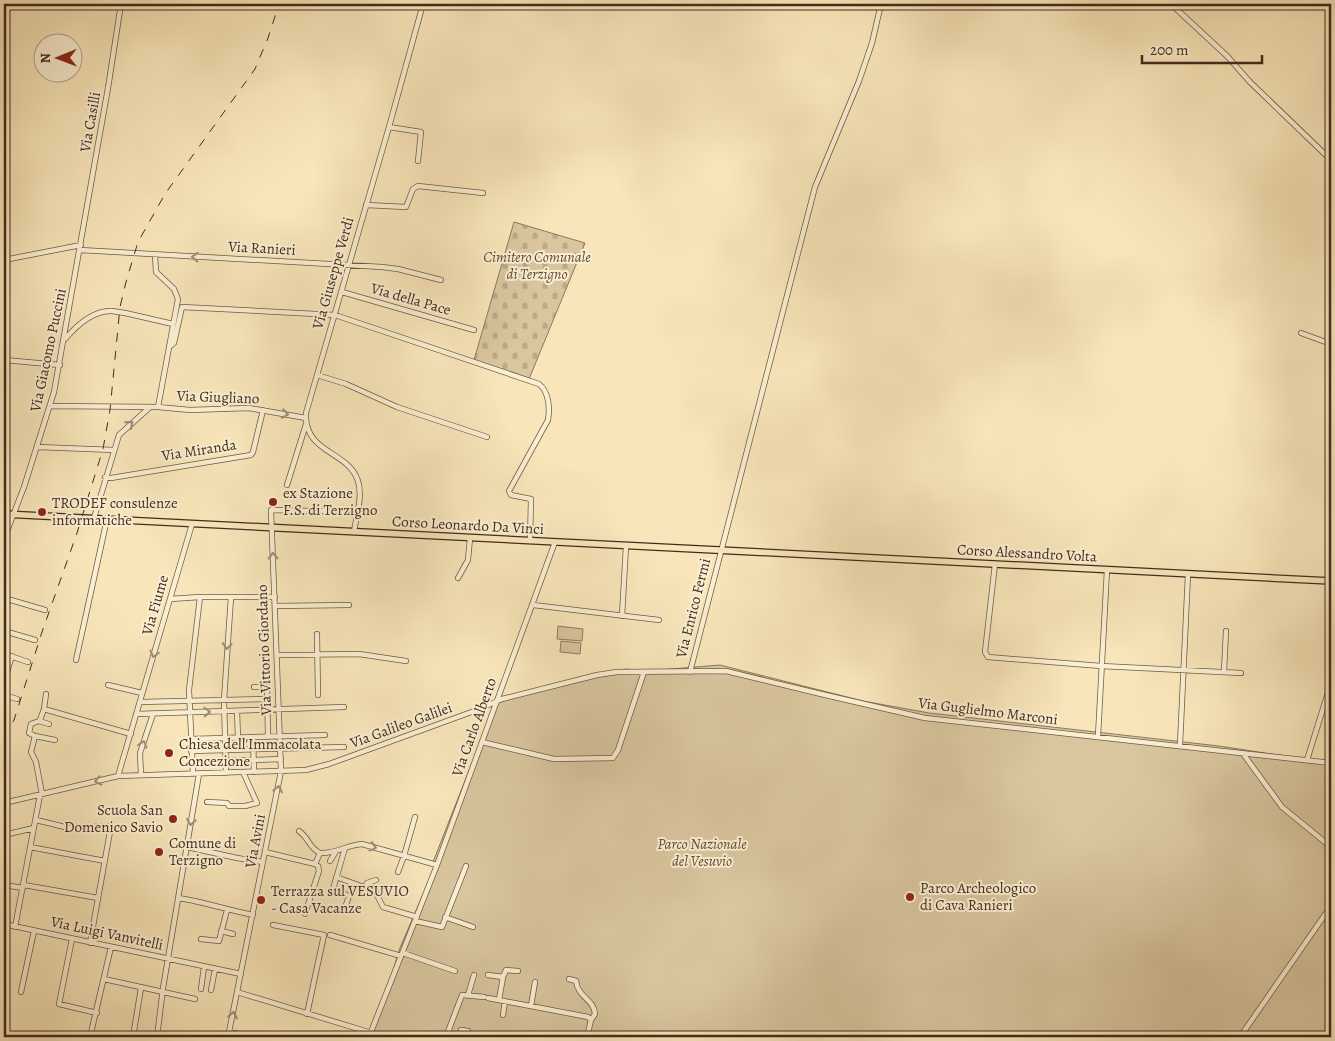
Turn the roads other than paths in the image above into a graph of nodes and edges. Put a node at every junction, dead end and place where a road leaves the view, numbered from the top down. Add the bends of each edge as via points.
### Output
1 (121, 4) edge
2 (423, 4) edge
3 (881, 4) edge
4 (1171, 4) edge
5 (389, 127) junction
6 (1331, 160) edge
7 (418, 161) dead end
8 (483, 193) dead end
9 (366, 205) junction
10 (81, 247) junction
11 (155, 255) junction
12 (4, 260) edge
13 (349, 265) junction
14 (441, 280) dead end
15 (342, 292) junction
16 (335, 315) junction
17 (174, 324) junction
18 (474, 330) dead end
19 (1301, 333) dead end
20 (65, 340) junction
21 (1331, 344) edge
22 (169, 347) junction
23 (4, 360) edge
24 (60, 365) junction
25 (317, 375) junction
26 (51, 406) junction
27 (158, 407) junction
28 (149, 408) junction
29 (263, 410) junction
30 (306, 421) junction
31 (487, 437) dead end
32 (38, 447) junction
33 (114, 450) junction
34 (105, 477) junction
35 (287, 485) dead end
36 (357, 512) junction
37 (4, 514) edge
38 (12, 514) junction
39 (94, 518) junction
40 (107, 519) junction
41 (192, 524) junction
42 (272, 528) junction
43 (354, 532) junction
44 (470, 538) junction
45 (4, 539) edge
46 (530, 541) junction
47 (555, 542) junction
48 (626, 546) junction
49 (721, 550) junction
50 (994, 564) junction
51 (1106, 570) junction
52 (1188, 574) junction
53 (458, 578) dead end
54 (1331, 581) edge
55 (200, 597) junction
56 (4, 598) edge
57 (231, 598) junction
58 (275, 598) junction
59 (170, 599) junction
60 (349, 605) dead end
61 (533, 605) junction
62 (275, 606) junction
63 (45, 610) dead end
64 (622, 616) junction
65 (659, 620) dead end
66 (4, 631) edge
67 (1226, 631) dead end
68 (317, 634) dead end
69 (35, 640) dead end
70 (4, 654) edge
71 (277, 655) junction
72 (317, 655) junction
73 (12, 656) junction
74 (76, 660) dead end
75 (406, 661) dead end
76 (28, 662) dead end
77 (1101, 666) junction
78 (1184, 670) junction
79 (644, 672) junction
80 (690, 672) junction
81 (1224, 672) junction
82 (1241, 673) dead end
83 (4, 681) edge
84 (1331, 683) edge
85 (108, 685) dead end
86 (254, 687) dead end
87 (142, 693) junction
88 (46, 694) dead end
89 (4, 695) edge
90 (318, 695) dead end
91 (268, 698) junction
92 (17, 699) dead end
93 (224, 700) junction
94 (189, 701) junction
95 (140, 702) junction
96 (497, 702) junction
97 (344, 707) dead end
98 (44, 709) junction
99 (268, 710) junction
100 (279, 710) junction
101 (225, 711) junction
102 (238, 711) junction
103 (190, 713) junction
104 (136, 714) junction
105 (153, 714) junction
106 (40, 720) dead end
107 (49, 724) dead end
108 (131, 734) junction
109 (325, 735) dead end
110 (35, 736) junction
111 (1098, 736) junction
112 (253, 737) junction
113 (268, 737) junction
114 (280, 737) junction
115 (226, 738) junction
116 (238, 738) junction
117 (191, 739) junction
118 (55, 740) dead end
119 (482, 742) junction
120 (1180, 746) junction
121 (344, 747) dead end
122 (280, 748) junction
123 (253, 749) junction
124 (226, 750) junction
125 (192, 751) junction
126 (1244, 754) junction
127 (280, 759) junction
128 (254, 760) junction
129 (1307, 760) junction
130 (226, 761) junction
131 (192, 762) junction
132 (1331, 763) edge
133 (281, 771) junction
134 (243, 772) junction
135 (254, 772) junction
136 (226, 773) junction
137 (141, 774) junction
138 (192, 774) junction
139 (199, 774) junction
140 (118, 776) junction
141 (41, 795) junction
142 (207, 802) dead end
143 (4, 803) edge
144 (415, 817) dead end
145 (36, 820) junction
146 (34, 828) junction
147 (299, 831) dead end
148 (4, 835) edge
149 (30, 847) junction
150 (187, 847) junction
151 (1331, 847) edge
152 (345, 848) junction
153 (265, 852) junction
154 (320, 853) junction
155 (335, 853) junction
156 (404, 856) junction
157 (105, 861) junction
158 (330, 861) dead end
159 (263, 862) junction
160 (315, 864) junction
161 (437, 865) junction
162 (466, 866) dead end
163 (398, 872) dead end
164 (336, 877) junction
165 (376, 880) dead end
166 (4, 885) edge
167 (23, 887) junction
168 (365, 887) junction
169 (98, 898) junction
170 (179, 898) junction
171 (346, 905) dead end
172 (1331, 906) edge
173 (230, 911) junction
174 (305, 914) dead end
175 (252, 915) junction
176 (445, 917) junction
177 (416, 919) junction
178 (4, 924) edge
179 (274, 925) dead end
180 (15, 927) junction
181 (474, 928) dead end
182 (34, 930) junction
183 (221, 931) junction
184 (233, 934) dead end
185 (330, 935) dead end
186 (72, 939) junction
187 (201, 939) dead end
188 (90, 943) junction
189 (110, 947) junction
190 (402, 955) junction
191 (169, 959) junction
192 (204, 967) junction
193 (215, 969) junction
194 (518, 970) dead end
195 (455, 971) dead end
196 (241, 974) junction
197 (474, 975) dead end
198 (488, 975) dead end
199 (503, 977) junction
200 (104, 979) junction
201 (569, 979) dead end
202 (535, 982) dead end
203 (141, 988) junction
204 (201, 989) dead end
205 (211, 990) dead end
206 (21, 992) dead end
207 (163, 992) junction
208 (237, 992) junction
209 (468, 995) junction
210 (195, 999) dead end
211 (499, 1000) junction
212 (505, 1001) junction
213 (531, 1006) junction
214 (97, 1012) junction
215 (307, 1014) junction
216 (503, 1015) dead end
217 (591, 1020) junction
218 (468, 1031) dead end
219 (229, 1035) edge
220 (209, 1036) dead end
221 (370, 1036) edge
222 (90, 1037) edge
223 (133, 1037) edge
224 (157, 1037) edge
225 (215, 1037) edge
226 (244, 1037) edge
227 (385, 1037) edge
228 (446, 1037) edge
229 (452, 1037) edge
230 (459, 1037) edge
231 (587, 1037) edge
232 (1240, 1037) edge

1 - 10 street, Via Casilli
2 - 5 street, Via Giuseppe Verdi
3 - 49 street, Via Enrico Fermi via 859,81 815,187
4 - 6 street
5 - 7 street via 421,132
5 - 9 street, Via Giuseppe Verdi
8 - 9 street via 418,186 413,189 406,207
9 - 13 street, Via Giuseppe Verdi
10 - 11 street, Via Ranieri
10 - 12 street, Via Ranieri
10 - 20 street, Via Giacomo Puccini
13 -> 11 street, Via Ranieri
11 - 17 street via 156,272 174,289 178,299
13 - 14 street, Via Ranieri via 391,267
13 - 15 street, Via Giuseppe Verdi
15 - 16 street, Via Giuseppe Verdi
15 - 18 street, Via della Pace
16 - 22 street via 182,307 174,343
16 - 25 street, Via Giuseppe Verdi
16 - 46 street via 542,386 550,410 548,420 509,488 511,495 531,499
17 - 20 street, bridge via 112,311 99,312
17 - 22 street
19 - 21 street
20 - 24 street, Via Giacomo Puccini
22 - 27 street
23 - 24 street
24 - 26 street, Via Giacomo Puccini
25 - 30 street, Via Giuseppe Verdi
25 - 31 street via 397,407
26 - 28 street, Via Giugliano
26 - 32 street, Via Giacomo Puccini
27 - 28 street, Via Giugliano
27 - 29 street, Via Giugliano
33 -> 28 street via 122,432
29 -> 30 street, Via Giugliano
29 - 34 street, Via Miranda via 251,455
30 - 35 street, Via Giuseppe Verdi
30 - 36 street via 313,438 355,475 360,488
32 - 33 street
32 - 38 street, Via Giacomo Puccini
33 - 34 street
34 - 39 street
36 - 42 street via 271,510
36 - 43 street
37 - 38 main road, Corso Leonardo Da Vinci
38 - 39 main road, Corso Leonardo Da Vinci
38 - 45 street, Via Giacomo Puccini
39 - 40 main road, Corso Leonardo Da Vinci
40 - 41 main road, Corso Leonardo Da Vinci
40 - 74 street
41 - 42 main road, Corso Leonardo Da Vinci
41 - 59 street, Via Fiume
42 - 43 main road, Corso Leonardo Da Vinci
58 -> 42 street, Via Vittorio Giordano
43 - 44 main road, Corso Leonardo Da Vinci
44 - 46 main road, Corso Leonardo Da Vinci
44 - 53 street via 468,560
46 - 47 main road, Corso Leonardo Da Vinci
47 - 48 main road, Corso Leonardo Da Vinci
47 - 61 street, Via Carlo Alberto
48 - 49 main road, Corso Leonardo Da Vinci
48 - 64 street
49 - 50 main road, Corso Alessandro Volta
49 - 80 street, Via Enrico Fermi
50 - 51 main road, Corso Alessandro Volta
50 - 77 street via 985,652 988,657
51 - 52 main road, Corso Alessandro Volta
51 - 77 street
52 - 54 main road, Corso Alessandro Volta
52 - 78 street
55 - 57 street
55 - 59 street
55 - 94 street
56 - 63 street
57 - 58 street
57 -> 93 street
58 - 62 street, Via Vittorio Giordano
59 -> 87 street, Via Fiume
60 - 62 street
61 - 64 street
61 - 96 street, Via Carlo Alberto
62 - 71 street, Via Vittorio Giordano
64 - 65 street
66 - 69 street
67 - 81 street
68 - 72 street
70 - 73 street
71 - 72 street
71 - 100 street, Via Vittorio Giordano
72 - 75 street via 359,654
72 - 90 street
73 - 76 street
73 - 83 street
77 - 78 street
77 - 111 street
78 - 81 street
78 - 120 street
79 - 80 street, Via Guglielmo Marconi
79 - 96 street, Via Galileo Galilei via 597,675
79 - 119 street via 613,758 554,759
80 - 111 street, Via Guglielmo Marconi via 726,670 925,718
81 - 82 street
84 - 129 street
85 - 87 street
86 - 91 street, Via Vittorio Giordano via 267,687
87 - 95 street, Via Fiume
88 - 98 street
89 - 92 street
91 - 93 street
91 - 99 street, Via Vittorio Giordano
93 - 94 street
93 - 101 street
94 - 95 street
94 - 103 street
95 - 104 street, Via Fiume
96 - 119 street, Via Carlo Alberto
96 - 133 street, Via Galileo Galilei via 329,764 306,770
97 - 100 street
98 - 106 street
98 - 108 street
99 - 100 street
99 - 102 street
99 - 113 street, Via Vittorio Giordano
100 - 114 street, Via Vittorio Giordano
101 - 102 street
103 -> 101 street
101 - 115 street
102 - 116 street
103 - 105 street
103 - 117 street
104 - 105 street
104 - 108 street, Via Fiume
137 -> 105 street via 140,753
107 - 110 street via 32,723 29,733
108 - 140 street, Via Fiume
109 - 114 street
110 - 118 street
110 - 141 street via 31,752 36,762
111 - 120 street, Via Guglielmo Marconi
112 - 113 street
112 - 116 street
112 - 123 street
113 - 114 street
114 - 122 street, Via Vittorio Giordano
115 - 116 street
115 - 117 street
115 - 124 street
117 - 125 street
119 - 161 street, Via Carlo Alberto
120 - 126 street, Via Guglielmo Marconi
121 - 122 street
122 - 123 street
122 - 127 street, Via Vittorio Giordano
123 - 124 street
123 - 128 street
124 - 125 street
124 - 130 street
125 - 131 street
126 - 129 street, Via Guglielmo Marconi
126 - 151 street via 1282,807
127 - 128 street
127 - 133 street, Via Vittorio Giordano
128 - 130 street
128 - 135 street
129 - 132 street, Via Guglielmo Marconi
130 - 131 street
130 - 136 street
131 - 138 street
133 - 135 street, Via Galileo Galilei
153 -> 133 street, Via Avini
134 - 135 street, Via Galileo Galilei
134 - 136 street, Via Galileo Galilei
134 - 142 street via 257,803 229,806 227,803
136 - 139 street, Via Galileo Galilei
137 - 138 street, Via Galileo Galilei
137 - 140 street, Via Galileo Galilei
138 - 139 street, Via Galileo Galilei
139 -> 150 street
140 -> 141 street, Via Galileo Galilei
141 - 143 street, Via Galileo Galilei
141 - 145 street
144 - 156 street
145 - 146 street
145 - 157 street via 69,828 111,826
146 - 148 street
146 - 149 street
147 - 154 street via 312,849
149 - 157 street
149 - 167 street
150 - 159 street
150 - 170 street
152 - 155 street
152 -> 156 street via 362,844
152 - 164 street
153 - 159 street, Via Avini
153 - 160 street
154 - 155 street
154 - 160 street
155 - 158 street
156 - 161 street
156 - 163 street
157 - 169 street
159 - 175 street, Via Avini
160 - 174 street via 319,871
161 - 177 street, Via Carlo Alberto
162 - 176 street
164 - 168 street via 350,879
164 - 171 street via 333,889 349,896
165 - 168 street via 367,882
166 - 167 street
167 - 169 street
167 - 180 street
168 - 177 street via 377,892 382,907
169 - 188 street
170 - 173 street
170 - 191 street
172 - 232 street
173 - 175 street
173 - 183 street
175 - 196 street, Via Avini
176 - 177 street via 442,927
176 - 181 street
177 - 190 street, Via Carlo Alberto
178 - 180 street, Via Luigi Vanvitelli
179 - 215 street via 324,935
180 - 182 street, Via Luigi Vanvitelli
182 - 186 street, Via Luigi Vanvitelli
182 - 206 street
183 - 184 street
183 - 187 street via 219,941
185 - 190 street
186 - 188 street, Via Luigi Vanvitelli
186 - 214 street via 60,1004
188 - 189 street, Via Luigi Vanvitelli
189 - 191 street, Via Luigi Vanvitelli
189 - 200 street
190 - 195 street
190 - 221 street, Via Carlo Alberto
191 - 192 street, Via Luigi Vanvitelli
191 - 207 street
192 - 193 street, Via Luigi Vanvitelli
192 - 204 street
193 - 196 street, Via Luigi Vanvitelli
193 - 205 street
194 - 199 street via 506,970
196 - 208 street, Via Avini
197 - 209 street
198 - 199 street
199 - 211 street
200 - 203 street
200 - 214 street
201 - 217 street via 576,981 583,997 593,1005 595,1014
202 - 213 street
203 - 207 street
203 - 223 street
207 - 210 street
207 - 224 street
208 - 215 street
219 -> 208 street, Via Avini
209 - 211 street
209 - 228 street via 462,994
211 - 212 street
212 - 213 street
212 - 216 street
213 - 217 street via 583,1015
214 - 222 street
215 - 221 street
217 - 231 street
218 - 230 street via 461,1030
219 - 226 street, Via Avini
220 - 225 street
221 - 227 street
228 - 229 street

